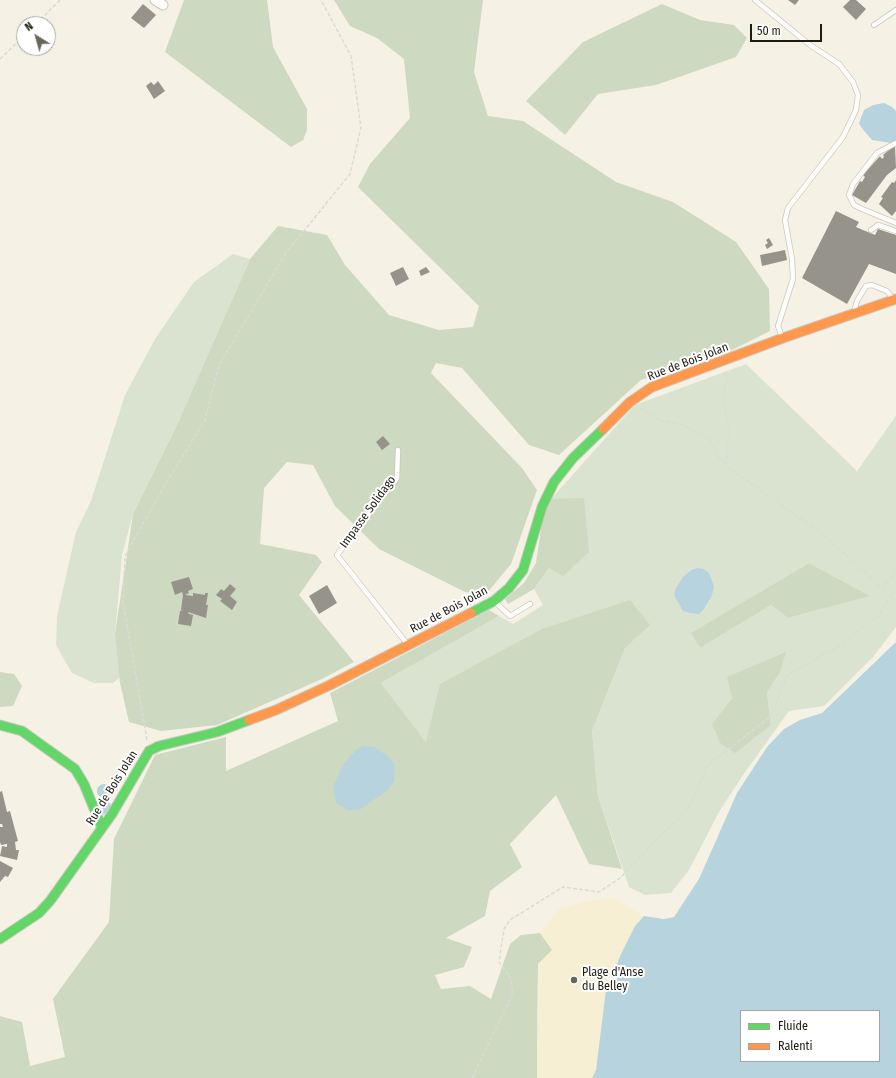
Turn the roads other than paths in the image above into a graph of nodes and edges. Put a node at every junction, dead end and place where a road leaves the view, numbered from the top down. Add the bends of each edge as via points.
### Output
1 (755, 0) edge
2 (896, 10) edge
3 (874, 25) dead end
4 (896, 143) edge
5 (896, 223) edge
6 (871, 230) dead end
7 (896, 231) edge
8 (895, 300) edge
9 (857, 313) junction
10 (783, 338) junction
11 (398, 450) dead end
12 (494, 601) junction
13 (530, 604) dead end
14 (408, 645) junction
15 (0, 725) edge
16 (102, 828) junction
17 (0, 939) edge

1 - 10 lane via 810,45 839,64 853,82 858,95 856,110 843,137 788,208 784,220 792,259 792,279 778,326
2 - 3 lane
4 - 5 lane via 877,152 853,184 849,195 854,204 862,209
6 - 7 lane via 878,225
8 - 9 street, Rue de Bois Jolan
8 - 9 lane via 888,291 872,285 866,286 857,301
9 - 10 street, Rue de Bois Jolan
10 - 12 street, Rue de Bois Jolan via 652,387 630,402 573,458 554,482 542,507 523,570 509,588
11 - 14 lane, Impasse Solidago via 397,478 337,555
12 - 13 lane via 510,616
12 - 14 street, Rue de Bois Jolan
14 - 16 street, Rue de Bois Jolan via 276,710 217,732 159,746 149,751
15 - 16 street via 22,731 75,769
16 - 17 street, Rue de Bois Jolan via 39,913

